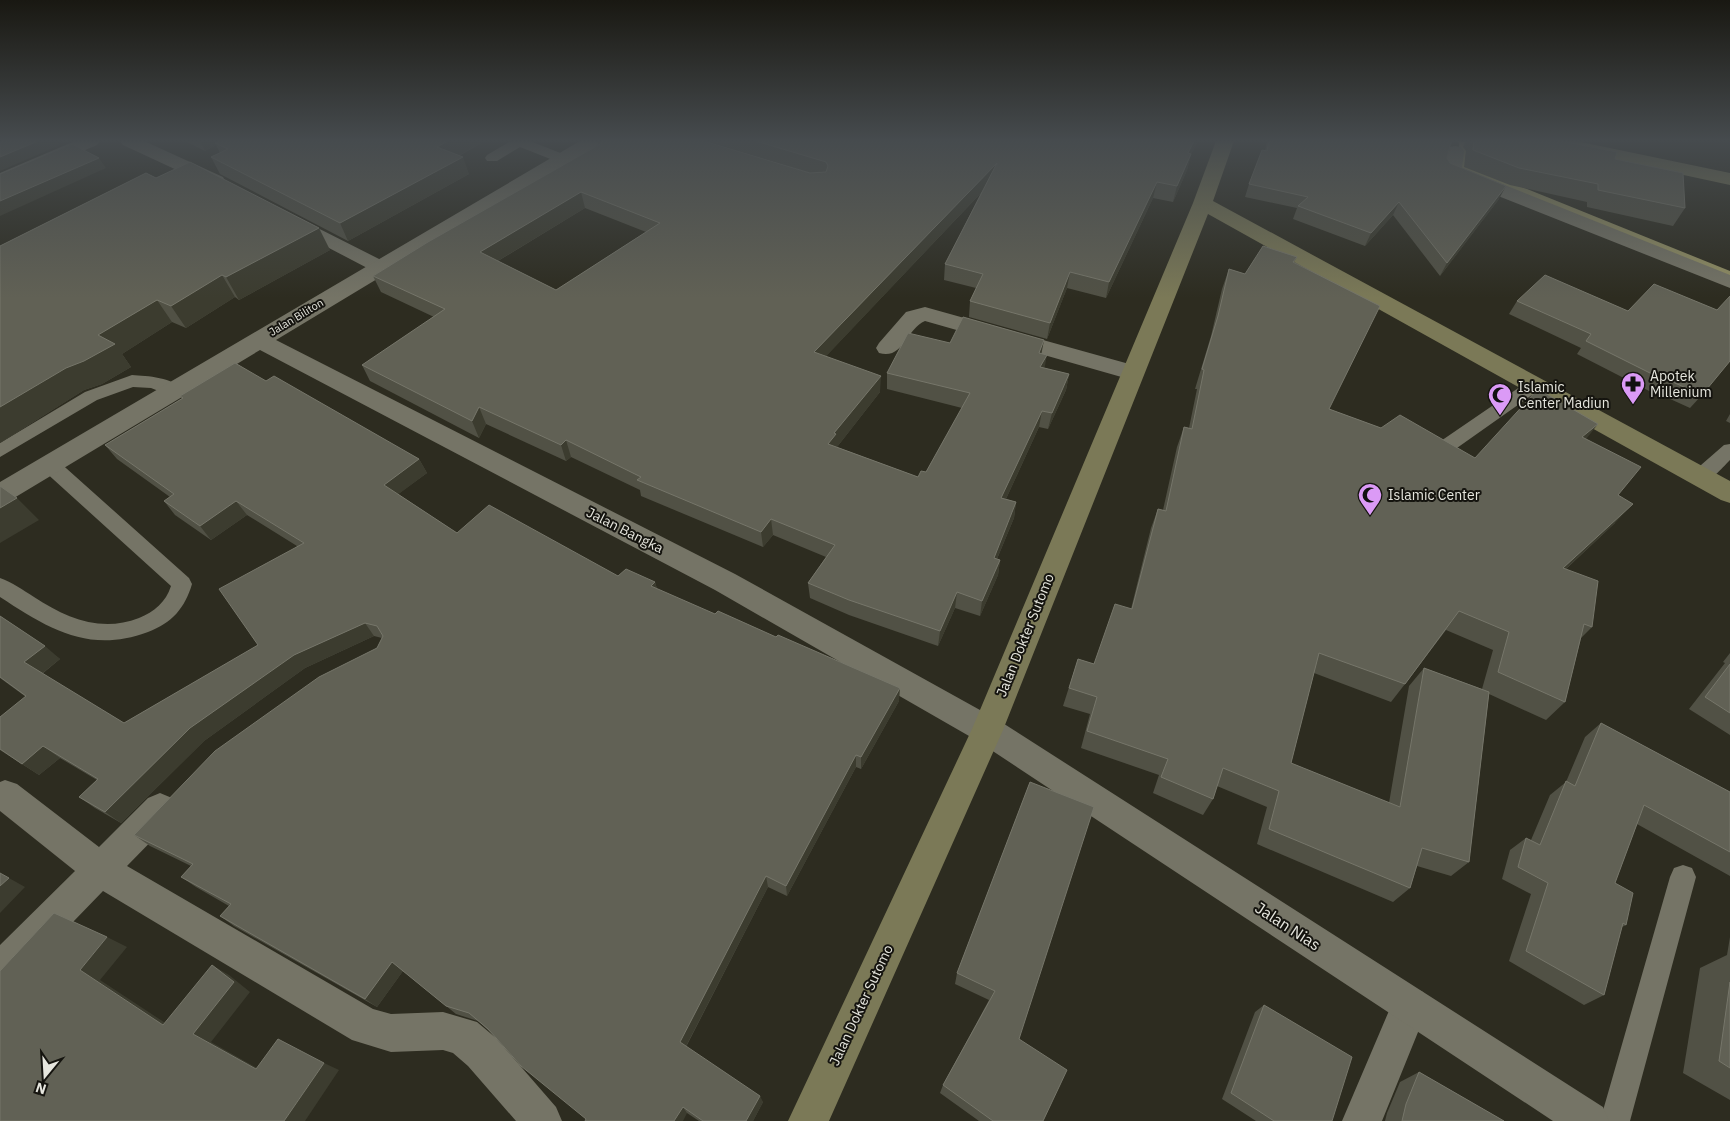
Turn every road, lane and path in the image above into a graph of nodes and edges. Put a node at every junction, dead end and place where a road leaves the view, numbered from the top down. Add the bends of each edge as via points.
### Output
1 (505, 193) edge
2 (1206, 193) edge
3 (1508, 193) edge
4 (1203, 203) junction
5 (277, 213) edge
6 (380, 267) junction
7 (1730, 282) edge
8 (258, 340) junction
9 (887, 348) dead end
10 (1132, 372) junction
11 (1533, 386) junction
12 (174, 391) junction
13 (1441, 450) edge
14 (1730, 450) edge
15 (0, 451) edge
16 (50, 465) junction
17 (1700, 477) junction
18 (1730, 493) edge
19 (0, 494) edge
20 (0, 586) edge
21 (987, 730) junction
22 (182, 786) edge
23 (5, 795) dead end
24 (102, 870) junction
25 (1684, 877) dead end
26 (0, 971) edge
27 (1410, 1005) junction
28 (542, 1121) edge
29 (808, 1121) edge
30 (1362, 1121) edge
31 (1589, 1121) edge
32 (1615, 1121) edge

1 - 6 street, Jalan Biliton
2 - 4 main road, Jalan Dokter Sutomo
3 - 7 street
4 - 10 main road, Jalan Dokter Sutomo
4 - 11 main road
5 - 6 street
6 - 8 street, Jalan Biliton
8 - 12 street, Jalan Biliton
8 - 21 street, Jalan Bangka via 725,582
9 - 10 street via 914,317 925,314
10 - 21 main road, Jalan Dokter Sutomo
11 - 13 lane
11 - 17 main road
12 - 15 lane via 153,382 132,381 91,396
12 - 16 street, Jalan Biliton
14 - 17 lane
16 - 19 street, Jalan Biliton
16 - 20 lane via 182,584 178,598 165,615 137,629 103,634 79,630 48,618
17 - 18 main road
21 - 27 street, Jalan Nias
21 - 29 main road, Jalan Dokter Sutomo
22 - 24 street
23 - 24 street
24 - 26 street
24 - 28 street via 366,1026 391,1033 443,1031 463,1036 482,1052
25 - 32 lane
27 - 30 street
27 - 31 street, Jalan Nias

